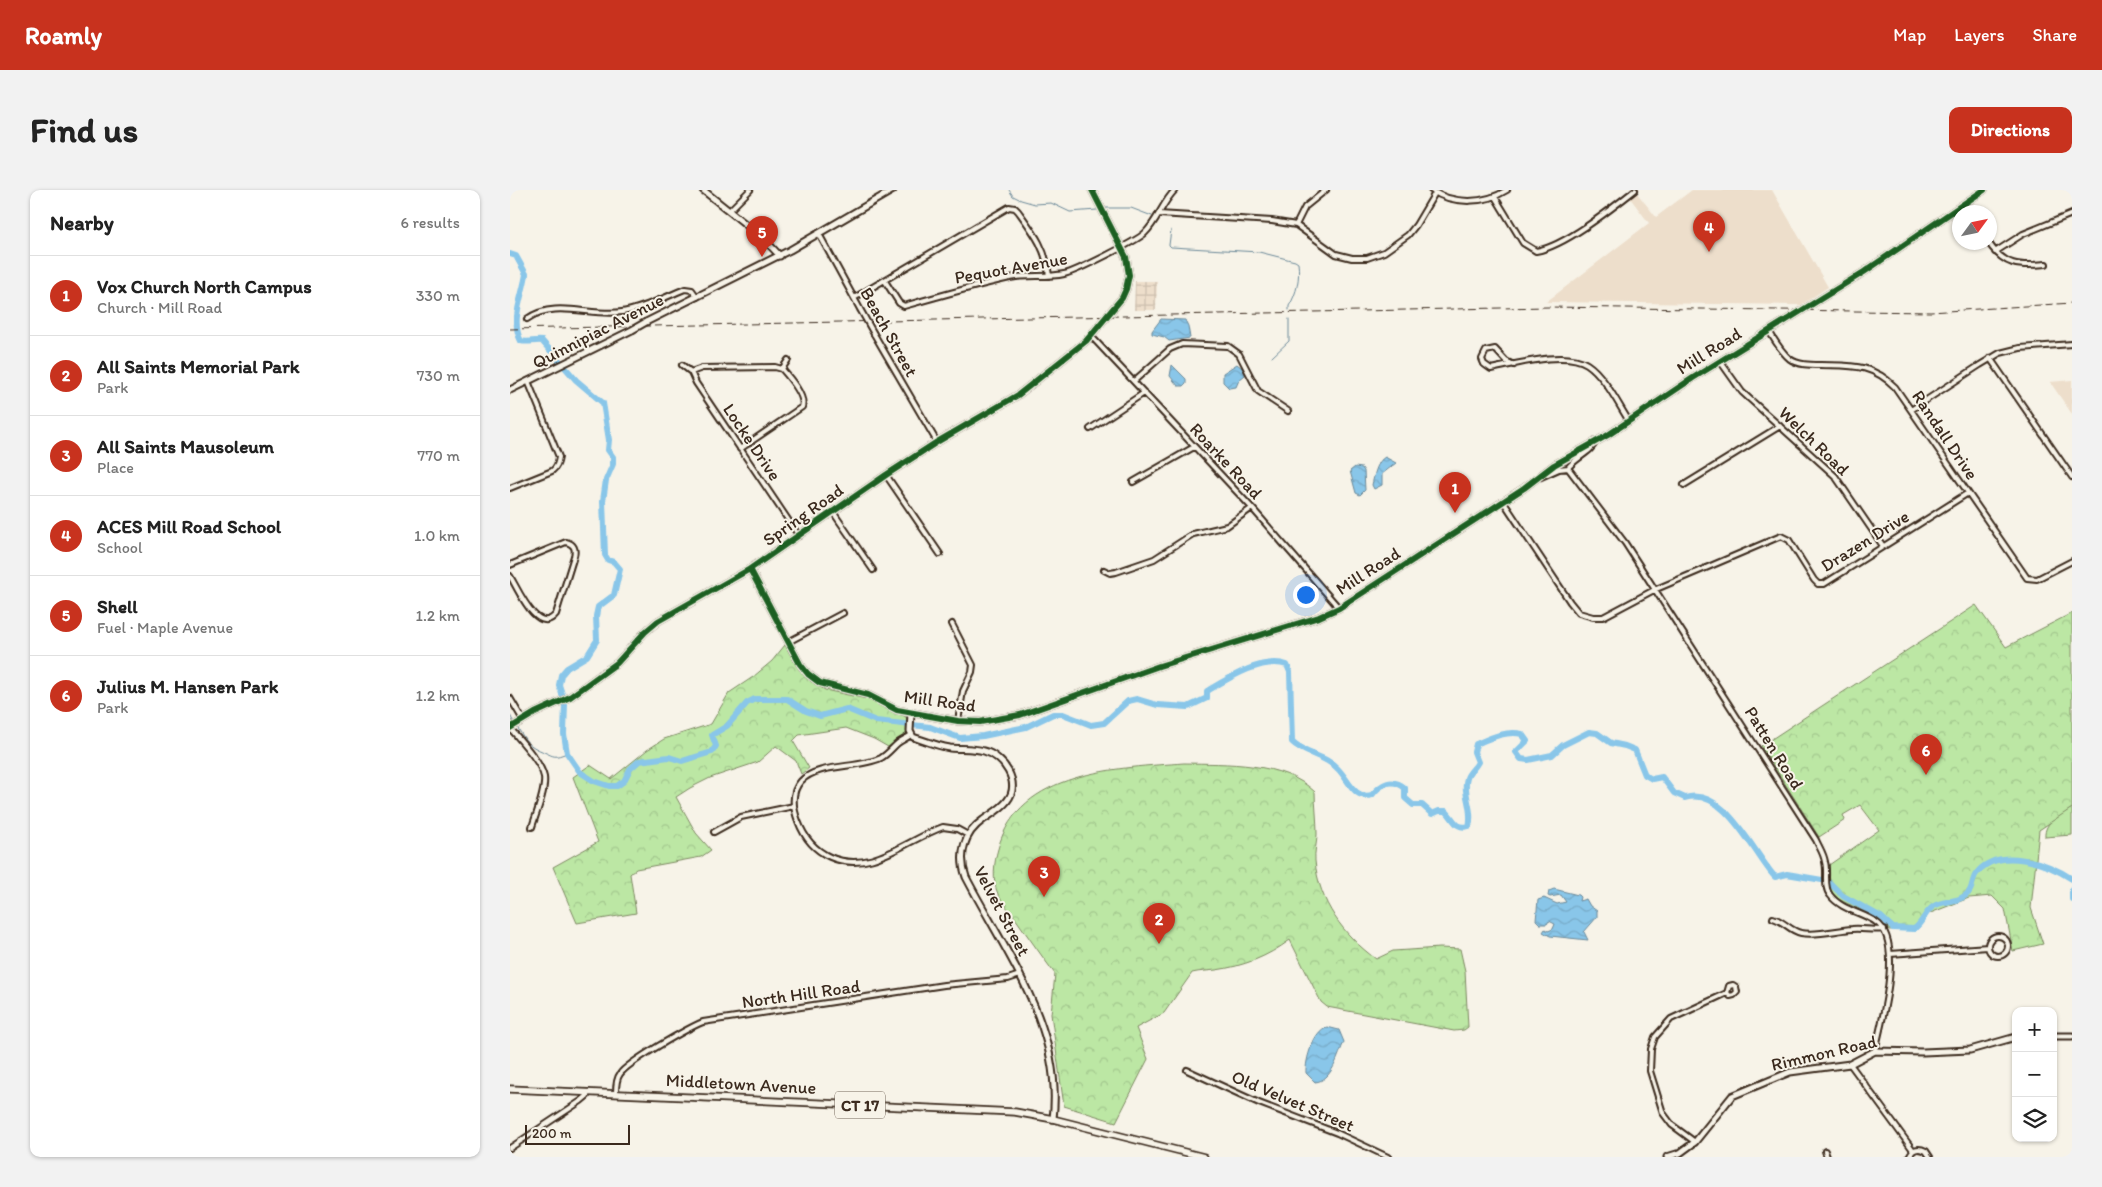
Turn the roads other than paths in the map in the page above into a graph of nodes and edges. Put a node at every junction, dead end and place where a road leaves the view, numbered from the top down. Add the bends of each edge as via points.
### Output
1 (703, 190) edge
2 (750, 190) edge
3 (893, 190) edge
4 (1092, 190) edge
5 (1175, 190) edge
6 (1326, 190) edge
7 (1506, 190) edge
8 (1634, 190) edge
9 (1984, 190) edge
10 (1433, 192) edge
11 (1495, 197) junction
12 (1963, 205) edge
13 (729, 211) junction
14 (1952, 212) edge
15 (1159, 214) junction
16 (2072, 214) edge
17 (1296, 225) junction
18 (819, 234) junction
19 (1121, 246) junction
20 (1994, 252) joint
21 (780, 256) junction
22 (2046, 264) dead end
23 (1049, 276) junction
24 (885, 281) junction
25 (698, 297) junction
26 (854, 298) junction
27 (527, 319) dead end
28 (1769, 331) junction
29 (1091, 336) junction
30 (2072, 344) edge
31 (1990, 358) junction
32 (788, 360) dead end
33 (1720, 361) junction
34 (682, 365) dead end
35 (1514, 365) junction
36 (782, 369) junction
37 (692, 372) junction
38 (1134, 381) junction
39 (528, 382) junction
40 (510, 390) edge
41 (1144, 392) junction
42 (1912, 410) junction
43 (1288, 411) dead end
44 (1629, 420) junction
45 (1780, 426) junction
46 (1090, 429) dead end
47 (1596, 441) junction
48 (937, 442) junction
49 (1194, 447) junction
50 (740, 449) junction
51 (1568, 468) junction
52 (886, 475) junction
53 (1538, 477) junction
54 (2072, 478) edge
55 (1133, 482) dead end
56 (1684, 485) dead end
57 (510, 488) edge
58 (1968, 493) junction
59 (1503, 501) junction
60 (1252, 508) junction
61 (833, 512) junction
62 (798, 536) junction
63 (1882, 546) junction
64 (940, 554) dead end
65 (2072, 560) edge
66 (510, 565) edge
67 (750, 570) junction
68 (873, 570) dead end
69 (1104, 570) dead end
70 (510, 576) edge
71 (1654, 590) junction
72 (1339, 608) junction
73 (843, 613) dead end
74 (952, 624) dead end
75 (788, 642) junction
76 (510, 698) edge
77 (911, 714) junction
78 (523, 720) junction
79 (958, 721) junction
80 (510, 728) edge
81 (911, 735) junction
82 (794, 806) junction
83 (532, 827) dead end
84 (714, 832) dead end
85 (968, 835) junction
86 (1773, 918) dead end
87 (1884, 929) junction
88 (1988, 947) junction
89 (1890, 954) junction
90 (1020, 975) junction
91 (1727, 993) dead end
92 (2057, 1036) edge
93 (2072, 1036) edge
94 (2012, 1038) edge
95 (1875, 1052) junction
96 (1850, 1064) junction
97 (1187, 1070) dead end
98 (510, 1089) edge
99 (588, 1092) junction
100 (616, 1093) junction
101 (1053, 1119) junction
102 (1695, 1142) junction
103 (510, 1148) edge
104 (1914, 1150) junction
105 (1825, 1151) dead end
106 (1204, 1157) edge
107 (1388, 1157) edge
108 (1667, 1157) edge
109 (1827, 1157) edge
110 (1909, 1157) edge
111 (1930, 1157) edge

1 - 13 street
2 - 13 street
3 - 18 street, Quinnipiac Avenue
4 - 19 street, Spring Road
5 - 15 street, Pequot Avenue via 1161,206
6 - 17 street via 1304,207
7 - 11 street
8 - 11 street via 1548,249 1536,251 1522,243
9 - 12 street, Mill Road
10 - 11 street via 1458,200
10 - 17 street via 1408,235 1384,252 1367,258 1336,254
13 - 21 street
14 - 28 street, Mill Road
15 - 17 street via 1272,220
15 - 19 street, Pequot Avenue via 1144,234
16 - 20 street via 2023,234
18 - 21 street, Quinnipiac Avenue
18 - 26 street, Beach Street
19 - 23 street, Pequot Avenue via 1071,272
19 - 29 street, Spring Road via 1128,263 1129,280 1122,298
20 - 22 street via 2016,264
21 - 25 street, Quinnipiac Avenue
23 - 24 street, Pequot Avenue via 1013,277 904,306 900,305
23 - 24 street via 1044,249 1012,207
24 - 26 street
25 - 27 street via 692,290 685,289 621,312 552,309
25 - 39 street, Quinnipiac Avenue, bridge
26 - 48 street, Beach Street, bridge
28 - 33 street, Mill Road
28 - 42 street, Randall Drive via 1794,362 1856,366 1876,372 1895,387
29 - 38 street, Roarke Road
29 - 48 street, Spring Road via 1018,394
30 - 31 street via 2020,348
31 - 42 street
31 - 54 street
32 - 36 street
33 - 44 street, Mill Road
33 - 45 street, Welch Road via 1742,392
34 - 37 street, Locke Drive
35 - 35 street via 1491,369 1482,358 1486,351 1495,349
35 - 44 street via 1561,358 1582,361 1599,375
36 - 37 street via 702,368
36 - 50 street via 803,401 802,407
37 - 50 street, Locke Drive
38 - 41 street, Roarke Road
38 - 43 street via 1170,349 1182,344 1228,346 1239,354 1258,391
39 - 40 street, Quinnipiac Avenue
39 - 57 street via 559,457 558,463 556,468
41 - 46 street
41 - 49 street, Roarke Road
42 - 58 street, Randall Drive
44 - 47 street, Mill Road
45 - 56 street
45 - 63 street, Welch Road via 1836,476
47 - 51 street
47 - 53 street, Mill Road
48 - 52 street, Spring Road
49 - 55 street
49 - 60 street, Roarke Road
50 - 62 street, Locke Drive
51 - 53 street
51 - 71 street, Patten Road via 1615,528
52 - 61 street, Spring Road
52 - 64 street
53 - 59 street, Mill Road
58 - 63 street, Drazen Drive
58 - 65 street, Randall Drive via 2026,578 2037,579
59 - 71 street via 1579,612 1593,617 1603,616
59 - 72 street, Mill Road
60 - 69 street via 1227,526 1193,534 1154,559 1116,572
60 - 72 street, Roarke Road
61 - 62 street, Spring Road
61 - 68 street
62 - 67 street, Spring Road
63 - 71 street, Drazen Drive via 1824,584 1818,584 1789,540 1781,536
66 - 70 street via 566,542 574,548 556,614 550,620 536,618
67 - 75 street, Mill Road
67 - 78 street, Spring Road via 658,621 617,663 567,698
71 - 87 street, Patten Road via 1816,840 1825,860 1828,894 1837,903 1877,922
72 - 79 street, Mill Road via 1068,697 1020,716 980,722
73 - 75 street
74 - 79 street via 973,665 963,692
75 - 77 street, Mill Road via 803,668 820,683 868,696
76 - 78 street
77 - 79 street, Mill Road
77 - 81 street
78 - 80 street, Spring Road
80 - 83 street via 544,777
81 - 82 street via 881,758 808,775 795,792
81 - 85 street via 940,746 987,751 1006,766 1012,780 1009,798
82 - 84 street via 741,817
82 - 85 street via 800,827 810,843 839,861 864,863 943,827
85 - 90 street, Velvet Street via 962,859 966,877
86 - 87 street via 1800,933
87 - 89 street
88 - 88 street via 1996,956 2005,953 2008,947 2004,938 1998,936 1992,938
88 - 89 street
89 - 95 street via 1890,979
90 - 100 street, North Hill Road via 703,1022 624,1070 618,1079
90 - 101 street, Velvet Street via 1035,1006 1048,1047
91 - 102 street via 1671,1019 1655,1037 1651,1049 1650,1071 1663,1113 1672,1125
92 - 93 street
94 - 95 street, Rimmon Road via 1970,1050
95 - 96 street, Rimmon Road
96 - 102 street, Rimmon Road via 1790,1072 1740,1091 1725,1102
96 - 104 street
97 - 107 street, Old Velvet Street
98 - 99 main road, Middletown Avenue / CT 17
99 - 100 main road, Middletown Avenue / CT 17
99 - 103 street via 581,1101
100 - 101 main road, Middletown Avenue / CT 17 via 991,1111
101 - 106 main road, Middletown Avenue / CT 17
102 - 108 street, Rimmon Road via 1680,1153
104 - 110 street
104 - 111 street via 1924,1149
105 - 109 street

